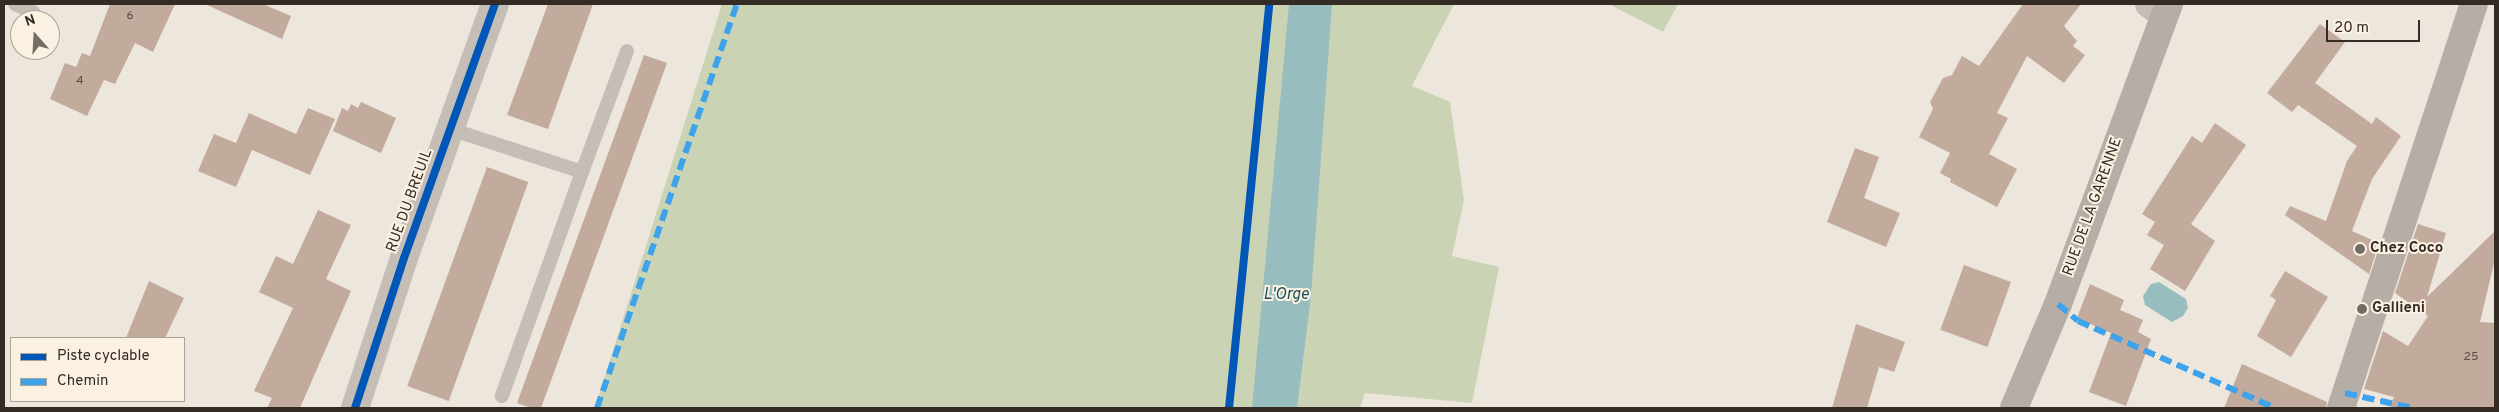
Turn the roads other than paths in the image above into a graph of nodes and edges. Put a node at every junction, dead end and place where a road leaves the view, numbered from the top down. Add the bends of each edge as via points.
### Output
1 (15, 4) edge
2 (495, 4) edge
3 (2474, 4) edge
4 (2161, 8) edge
5 (28, 10) edge
6 (626, 51) dead end
7 (450, 129) junction
8 (582, 172) junction
9 (502, 396) dead end
10 (355, 408) edge
11 (2014, 408) edge
12 (2341, 408) edge

1 - 5 lane
2 - 7 street, RUE DU BREUIL
3 - 12 main road
4 - 11 main road, RUE DE LA GARENNE via 2058,304
6 - 8 lane
7 - 8 lane
7 - 10 street, RUE DU BREUIL
8 - 9 lane

